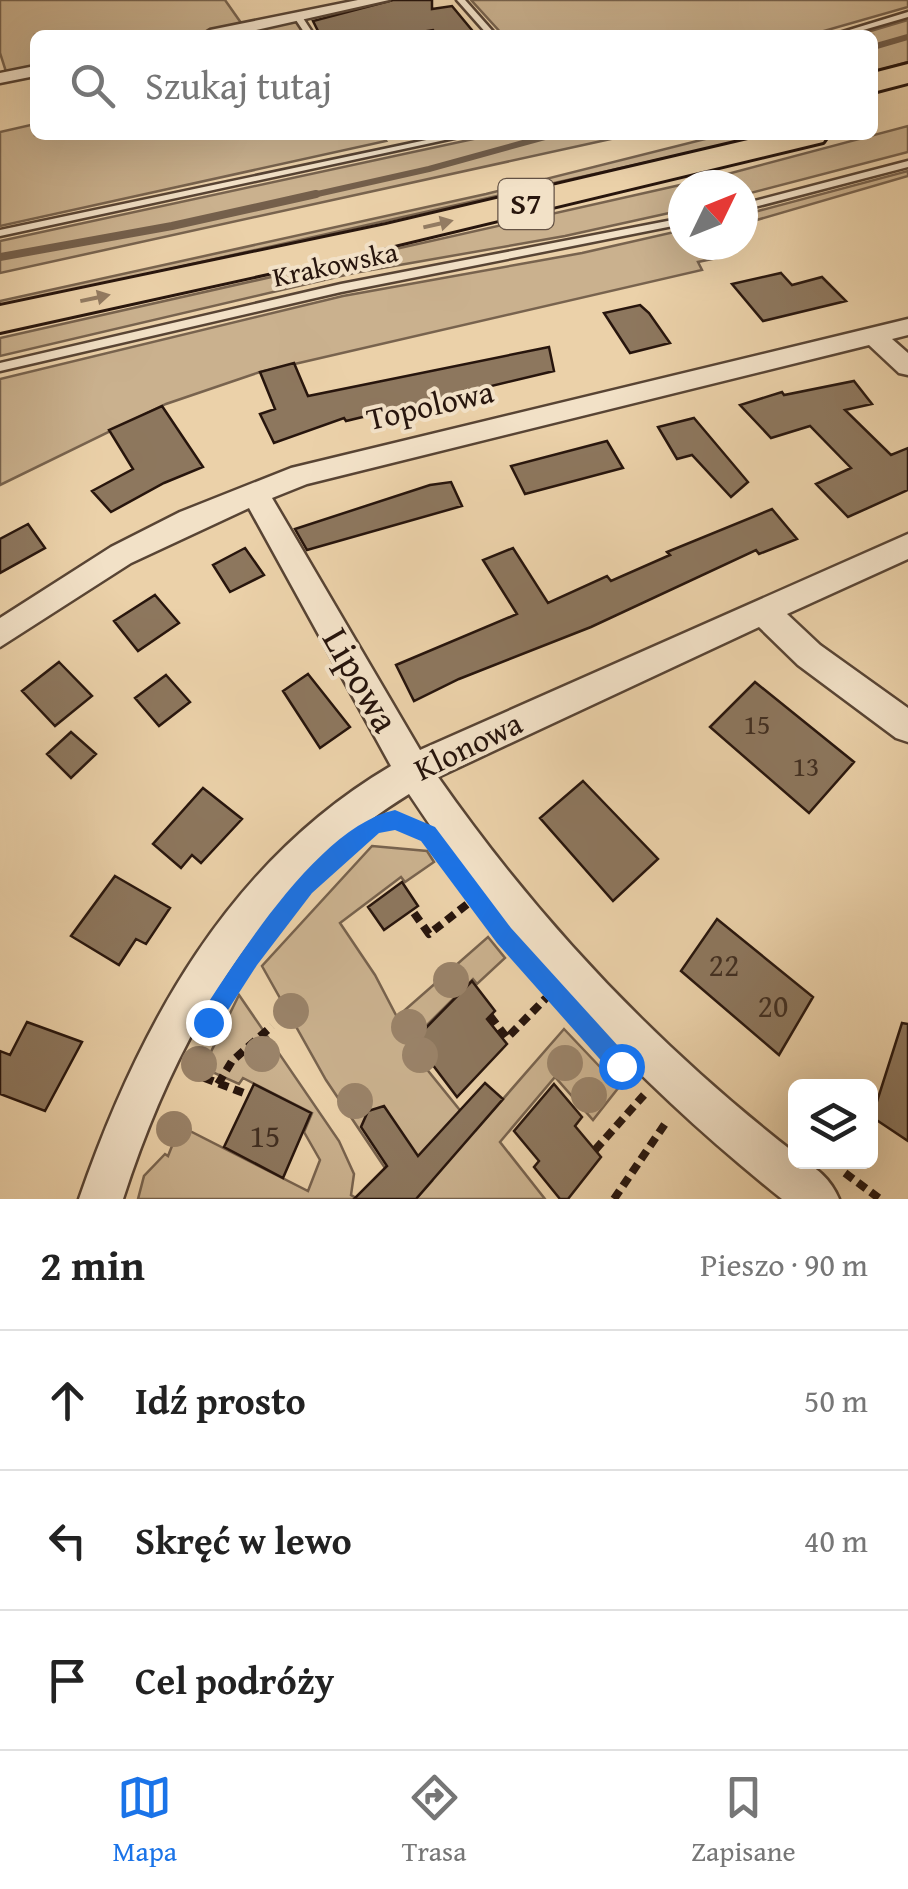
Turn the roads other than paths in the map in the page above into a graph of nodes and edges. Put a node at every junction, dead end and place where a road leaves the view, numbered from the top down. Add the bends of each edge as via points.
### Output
1 (380, 0) edge
2 (461, 0) edge
3 (908, 14) edge
4 (298, 17) junction
5 (234, 30) edge
6 (307, 30) edge
7 (488, 30) edge
8 (854, 30) edge
9 (30, 72) edge
10 (908, 74) edge
11 (0, 78) edge
12 (878, 82) edge
13 (395, 140) edge
14 (440, 140) edge
15 (659, 140) edge
16 (790, 140) edge
17 (401, 149) junction
18 (908, 164) edge
19 (758, 203) edge
20 (668, 225) edge
21 (0, 234) edge
22 (0, 290) edge
23 (0, 319) edge
24 (908, 328) edge
25 (873, 336) junction
26 (0, 366) edge
27 (908, 367) edge
28 (254, 492) junction
29 (908, 546) edge
30 (764, 612) junction
31 (0, 634) edge
32 (908, 728) edge
33 (414, 771) junction
34 (101, 1199) edge
35 (817, 1199) edge

1 - 4 street
2 - 7 lane
3 - 8 lane
4 - 5 street
4 - 6 lane
9 - 11 street
10 - 12 highway
13 - 17 lane
14 - 17 lane
15 - 22 highway, S7
23 -> 16 highway, S7
17 - 21 lane
18 - 19 lane
20 - 26 lane, Krakowska via 356,284
24 - 25 street, Topolowa
25 - 27 street
25 - 28 street, Topolowa via 364,456
28 - 31 street, Topolowa via 122,554
28 - 33 street, Lipowa
29 - 30 street, Klonowa
30 - 32 street via 809,655
30 - 33 street, Klonowa
33 - 34 street, Klonowa via 342,818 284,870 226,938 117,1146
33 - 35 street, Lipowa via 501,892 620,1028

